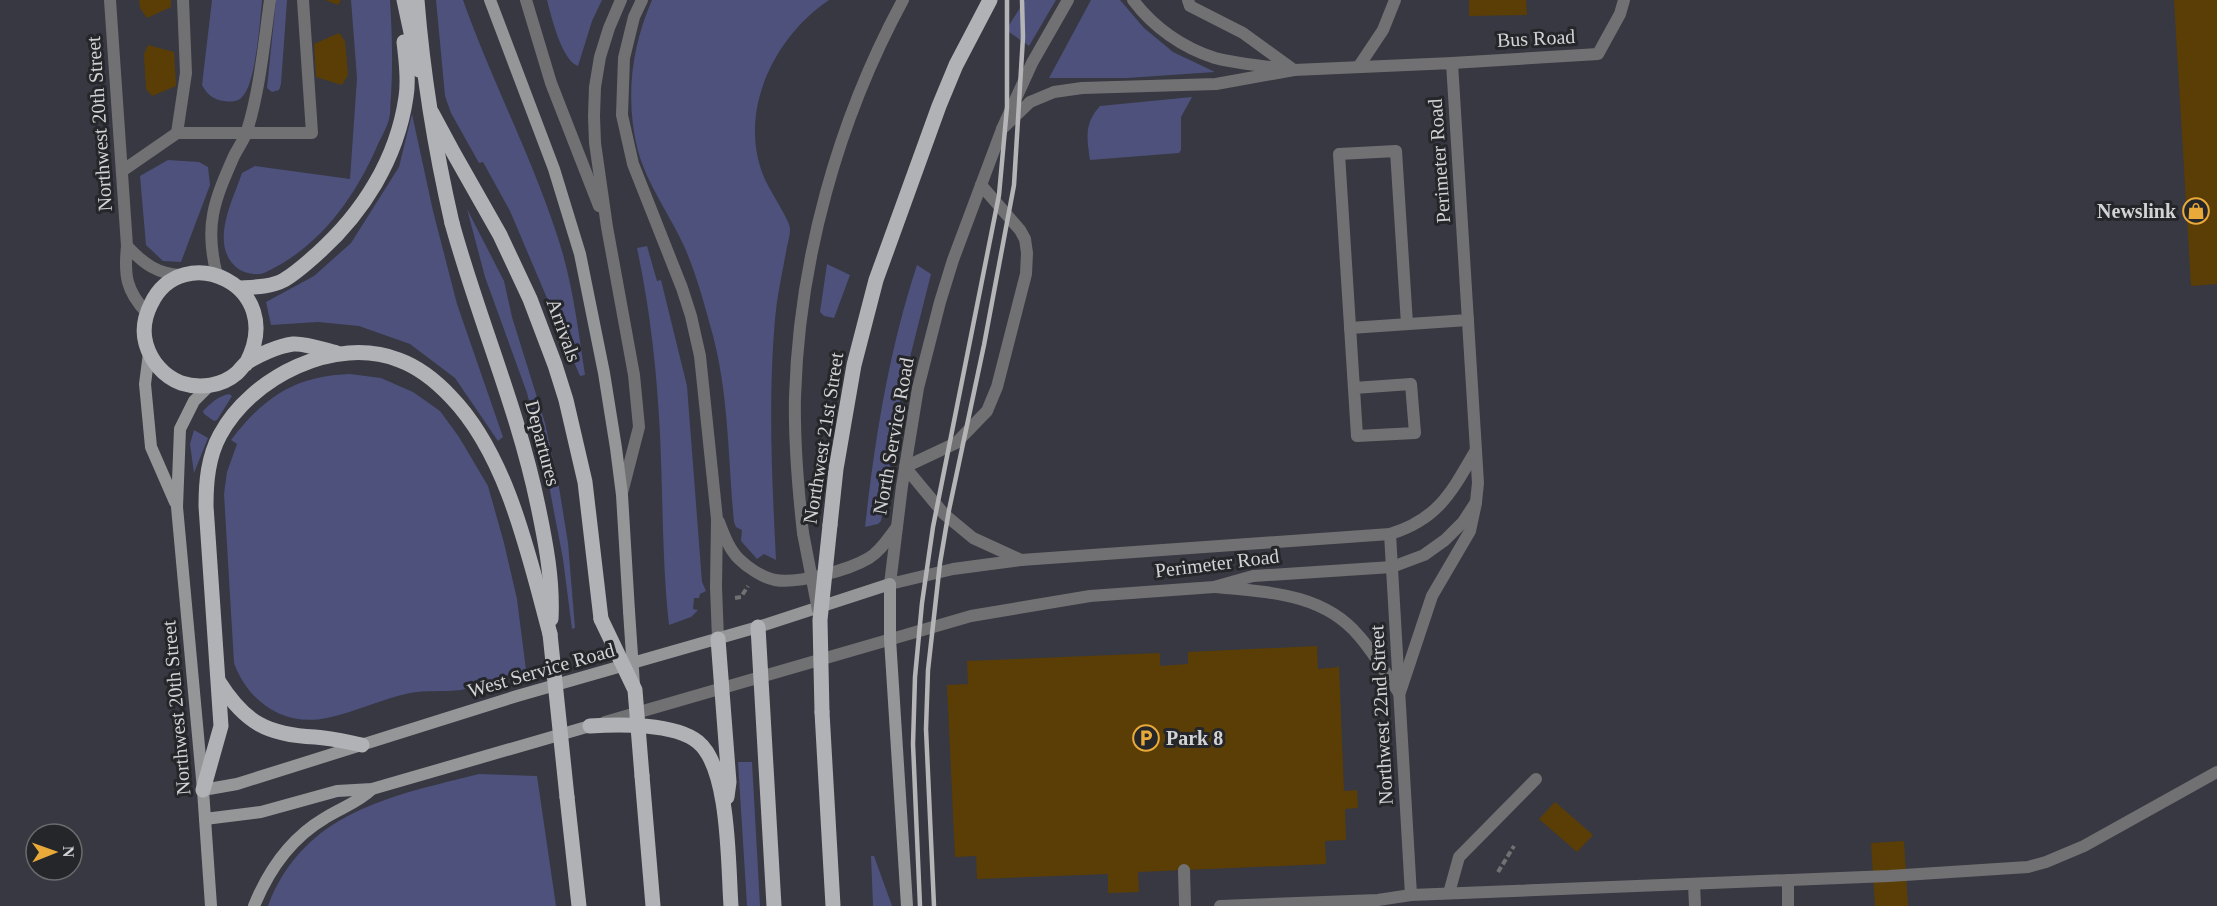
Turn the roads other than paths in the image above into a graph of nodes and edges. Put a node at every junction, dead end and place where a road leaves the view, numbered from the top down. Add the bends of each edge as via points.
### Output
1 (110, 0) edge
2 (183, 0) edge
3 (192, 0) edge
4 (270, 0) edge
5 (303, 0) edge
6 (402, 0) edge
7 (417, 0) edge
8 (490, 0) edge
9 (526, 0) edge
10 (621, 0) edge
11 (642, 0) edge
12 (903, 0) edge
13 (990, 0) edge
14 (1068, 0) edge
15 (1133, 0) edge
16 (1188, 0) edge
17 (1395, 0) edge
18 (1624, 0) edge
19 (184, 23) junction
20 (1452, 63) junction
21 (1359, 66) junction
22 (1294, 70) junction
23 (1002, 129) junction
24 (177, 133) junction
25 (246, 133) junction
26 (122, 171) junction
27 (981, 186) junction
28 (608, 227) junction
29 (127, 246) junction
30 (183, 275) junction
31 (217, 275) junction
32 (239, 288) junction
33 (147, 313) junction
34 (1468, 320) junction
35 (1407, 324) junction
36 (1350, 328) junction
37 (149, 353) junction
38 (346, 354) junction
39 (246, 363) junction
40 (209, 386) junction
41 (1354, 388) junction
42 (1476, 450) junction
43 (905, 467) junction
44 (622, 495) junction
45 (1476, 502) junction
46 (177, 507) junction
47 (717, 519) junction
48 (897, 527) junction
49 (1390, 534) junction
50 (1021, 560) junction
51 (1392, 567) junction
52 (890, 584) junction
53 (1214, 587) junction
54 (820, 620) junction
55 (758, 627) junction
56 (550, 634) junction
57 (718, 639) junction
58 (890, 639) junction
59 (761, 677) junction
60 (217, 680) junction
61 (723, 688) junction
62 (634, 690) junction
63 (1399, 693) junction
64 (590, 726) junction
65 (362, 745) junction
66 (2217, 772) edge
67 (1536, 779) dead end
68 (372, 789) junction
69 (203, 790) junction
70 (725, 814) junction
71 (205, 819) junction
72 (1184, 870) dead end
73 (1788, 880) junction
74 (1694, 884) junction
75 (1449, 893) junction
76 (1411, 895) junction
77 (211, 906) edge
78 (254, 906) edge
79 (579, 906) edge
80 (653, 906) edge
81 (731, 906) edge
82 (774, 906) edge
83 (832, 906) edge
84 (907, 906) edge
85 (1185, 906) edge
86 (1220, 906) edge
87 (1695, 906) edge
88 (1788, 906) edge

1 - 26 street, Northwest 20th Street
2 - 19 street
3 - 19 street
4 - 25 street
5 - 25 street via 312,133
6 - 32 main road via 407,95 394,145 371,191 346,228 297,272 270,285
6 - 62 main road, Arrivals, bridge via 433,114 504,243 530,299 560,383 585,482 601,619
7 - 56 main road, Departures, bridge via 430,115 452,223 514,411 533,482 552,592
8 - 44 street via 554,169 580,254 608,396
9 - 28 street via 551,83
10 - 28 street via 600,57 595,97 595,143
11 - 47 street via 624,58 622,115 636,175 669,251 691,316 705,395
12 - 54 street, bridge via 850,116 811,259 795,395 795,444 803,533
13 - 54 main road, Northwest 21st Street, bridge via 939,106 890,235 864,322 836,469
14 - 23 street, North Service Road via 1032,63
15 - 22 street via 1164,32 1191,48 1216,58
16 - 22 street via 1190,6 1243,33
17 - 21 street via 1383,30
18 - 20 street, Bus Road via 1598,54
19 - 24 street via 186,73
20 - 21 street
20 - 34 street, Perimeter Road
21 - 22 street
22 - 23 street via 1216,84 1054,92 1030,102
23 - 27 street, North Service Road
24 - 25 street
24 - 26 street
25 - 31 street via 225,176 211,218 210,246
26 - 29 street, Northwest 20th Street
27 - 43 street, North Service Road via 940,302 918,388
27 - 43 street via 1020,230 1027,253 1026,274 997,387 987,411 956,443
28 - 44 street via 631,354 639,427
29 - 30 street via 154,270
29 - 33 street, Northwest 20th Street via 124,270 128,286
30 - 31 main road
30 - 33 main road via 161,290
31 - 32 main road
32 - 39 main road via 256,316 254,349
33 - 37 main road via 145,340
34 - 35 street
34 - 42 street, Perimeter Road
35 - 36 street
35 - 36 street via 1396,151 1339,154
36 - 41 street
37 - 40 main road via 167,376 180,383
37 - 46 street, Northwest 20th Street via 145,384 151,447
38 - 39 main road via 294,344
38 - 56 main road via 384,356 418,369 468,416 506,488 527,547
38 - 60 main road via 327,357 274,378 240,405 216,444 208,470 206,506
39 - 40 main road via 236,374
40 - 46 street, Northwest 20th Street via 194,401 180,429
41 - 41 street via 1357,436 1414,433 1411,384
42 - 45 street, Perimeter Road
42 - 49 street, Perimeter Road via 1448,497 1426,519
43 - 48 street, North Service Road
43 - 50 street via 944,514 973,538
44 - 62 street, bridge
45 - 51 street, Perimeter Road via 1445,540 1424,555
45 - 63 street via 1470,531 1432,596
46 - 69 street, Northwest 20th Street
47 - 48 street via 739,559 774,580 827,574 869,557
47 - 57 street
48 - 52 street, North Service Road
49 - 50 street, Perimeter Road
49 - 51 street, Northwest 22nd Street
50 - 52 street, Perimeter Road via 953,569
51 - 53 street, Perimeter Road via 1253,576
51 - 63 street, Northwest 22nd Street
52 - 55 street, West Service Road
52 - 58 street, North Service Road
53 - 58 street, Perimeter Road via 1056,600 971,616
53 - 63 street via 1275,593 1324,607 1359,636
54 - 83 main road, Northwest 21st Street, bridge
55 - 57 street, West Service Road
55 - 59 main road
56 - 79 main road, Departures, bridge
57 - 61 main road
57 - 65 street, West Service Road
58 - 59 street
58 - 84 street, North Service Road
59 - 61 street
59 - 82 main road
60 - 65 main road via 236,706 268,729 295,737
60 - 69 main road via 221,726
61 - 64 street
61 - 70 main road via 729,782
62 - 80 main road, bridge
63 - 76 street, Northwest 22nd Street
64 - 68 street
64 - 70 main road via 629,725 685,735 697,741 715,768
65 - 69 street, West Service Road via 237,784
66 - 73 street via 2084,846 2028,867
67 - 75 street via 1459,857
68 - 71 street via 337,791 261,812
68 - 78 street via 362,799 312,825 269,873
69 - 71 street, Northwest 20th Street
70 - 81 main road
71 - 77 street, Northwest 20th Street
72 - 85 street
73 - 74 street
73 - 88 street
74 - 75 street
74 - 87 street
75 - 76 street
76 - 86 street via 1378,900

